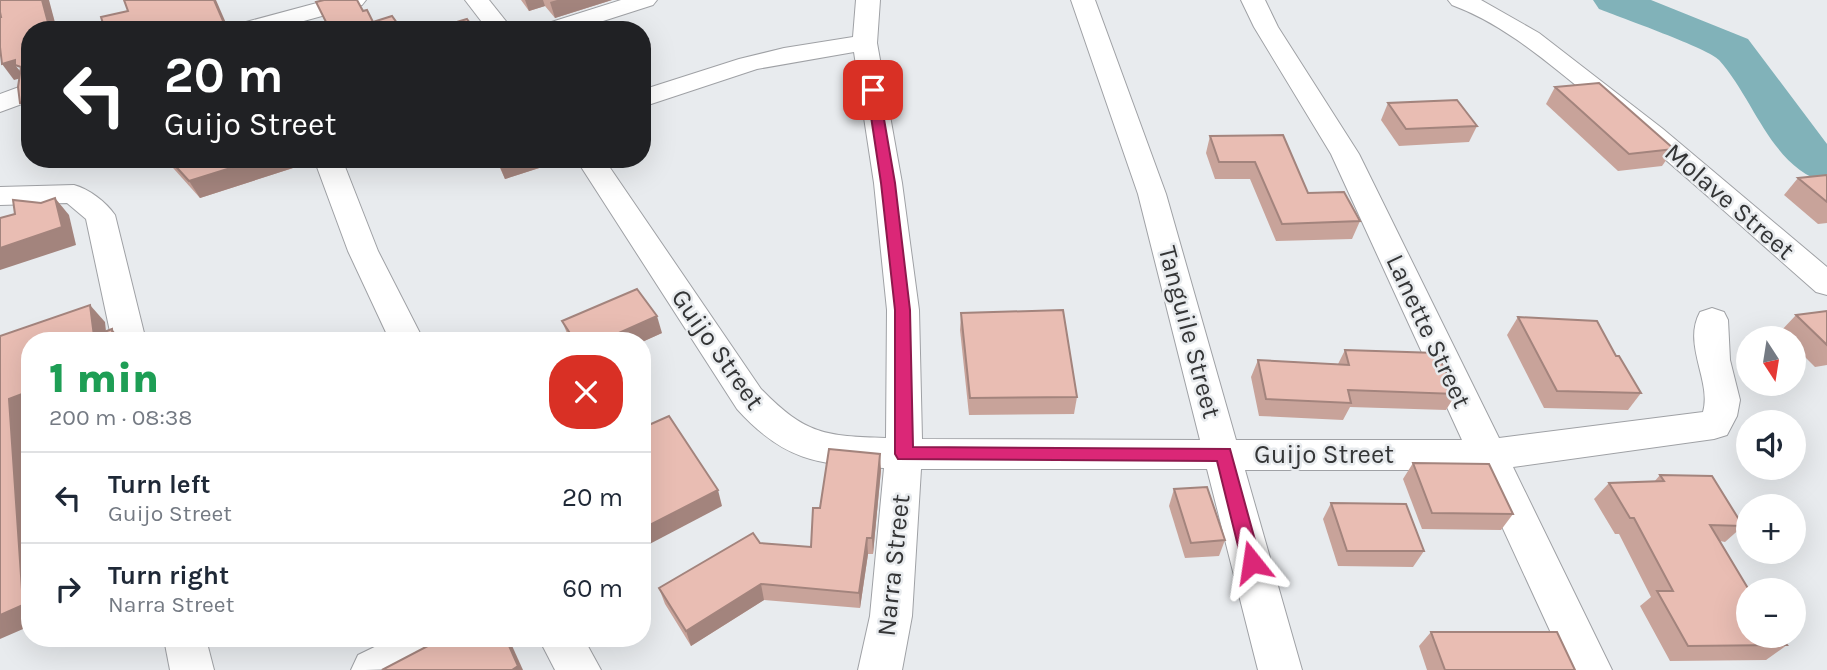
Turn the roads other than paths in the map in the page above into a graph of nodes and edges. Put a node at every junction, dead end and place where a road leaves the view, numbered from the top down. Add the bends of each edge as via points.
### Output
1 (354, 0) edge
2 (477, 0) edge
3 (646, 0) edge
4 (868, 0) edge
5 (1083, 0) edge
6 (1253, 0) edge
7 (1460, 0) edge
8 (254, 1) edge
9 (276, 17) edge
10 (494, 21) edge
11 (580, 21) edge
12 (865, 43) junction
13 (21, 95) edge
14 (651, 96) edge
15 (0, 104) edge
16 (331, 168) edge
17 (596, 168) edge
18 (0, 196) edge
19 (1827, 284) edge
20 (1712, 320) dead end
21 (127, 332) edge
22 (403, 332) edge
23 (904, 454) junction
24 (1224, 454) junction
25 (1487, 455) junction
26 (187, 647) edge
27 (418, 647) edge
28 (565, 647) edge
29 (191, 670) edge
30 (373, 670) edge
31 (579, 670) edge
32 (880, 670) edge
33 (1280, 670) edge
34 (1590, 670) edge

1 - 9 street
2 - 10 street
3 - 11 street
4 - 12 street, Narra Street
5 - 24 street, Tanguile Street via 1152,194
6 - 25 street, Lanette Street via 1345,154
7 - 19 street, Molave Street via 1554,55
8 - 9 street
12 - 14 street via 784,55
12 - 23 street, Narra Street via 903,310
13 - 15 street
16 - 22 street via 363,251
17 - 23 street, Guijo Street via 767,420 813,447
18 - 21 street via 74,194 100,215
20 - 25 street, Guijo Street via 1713,362 1723,395 1723,412 1714,425
23 - 24 street, Guijo Street
23 - 32 street, Narra Street via 891,616
24 - 25 street, Guijo Street
24 - 33 street, Tanguile Street
25 - 34 street, Lanette Street
26 - 29 street
27 - 30 street
28 - 31 street

